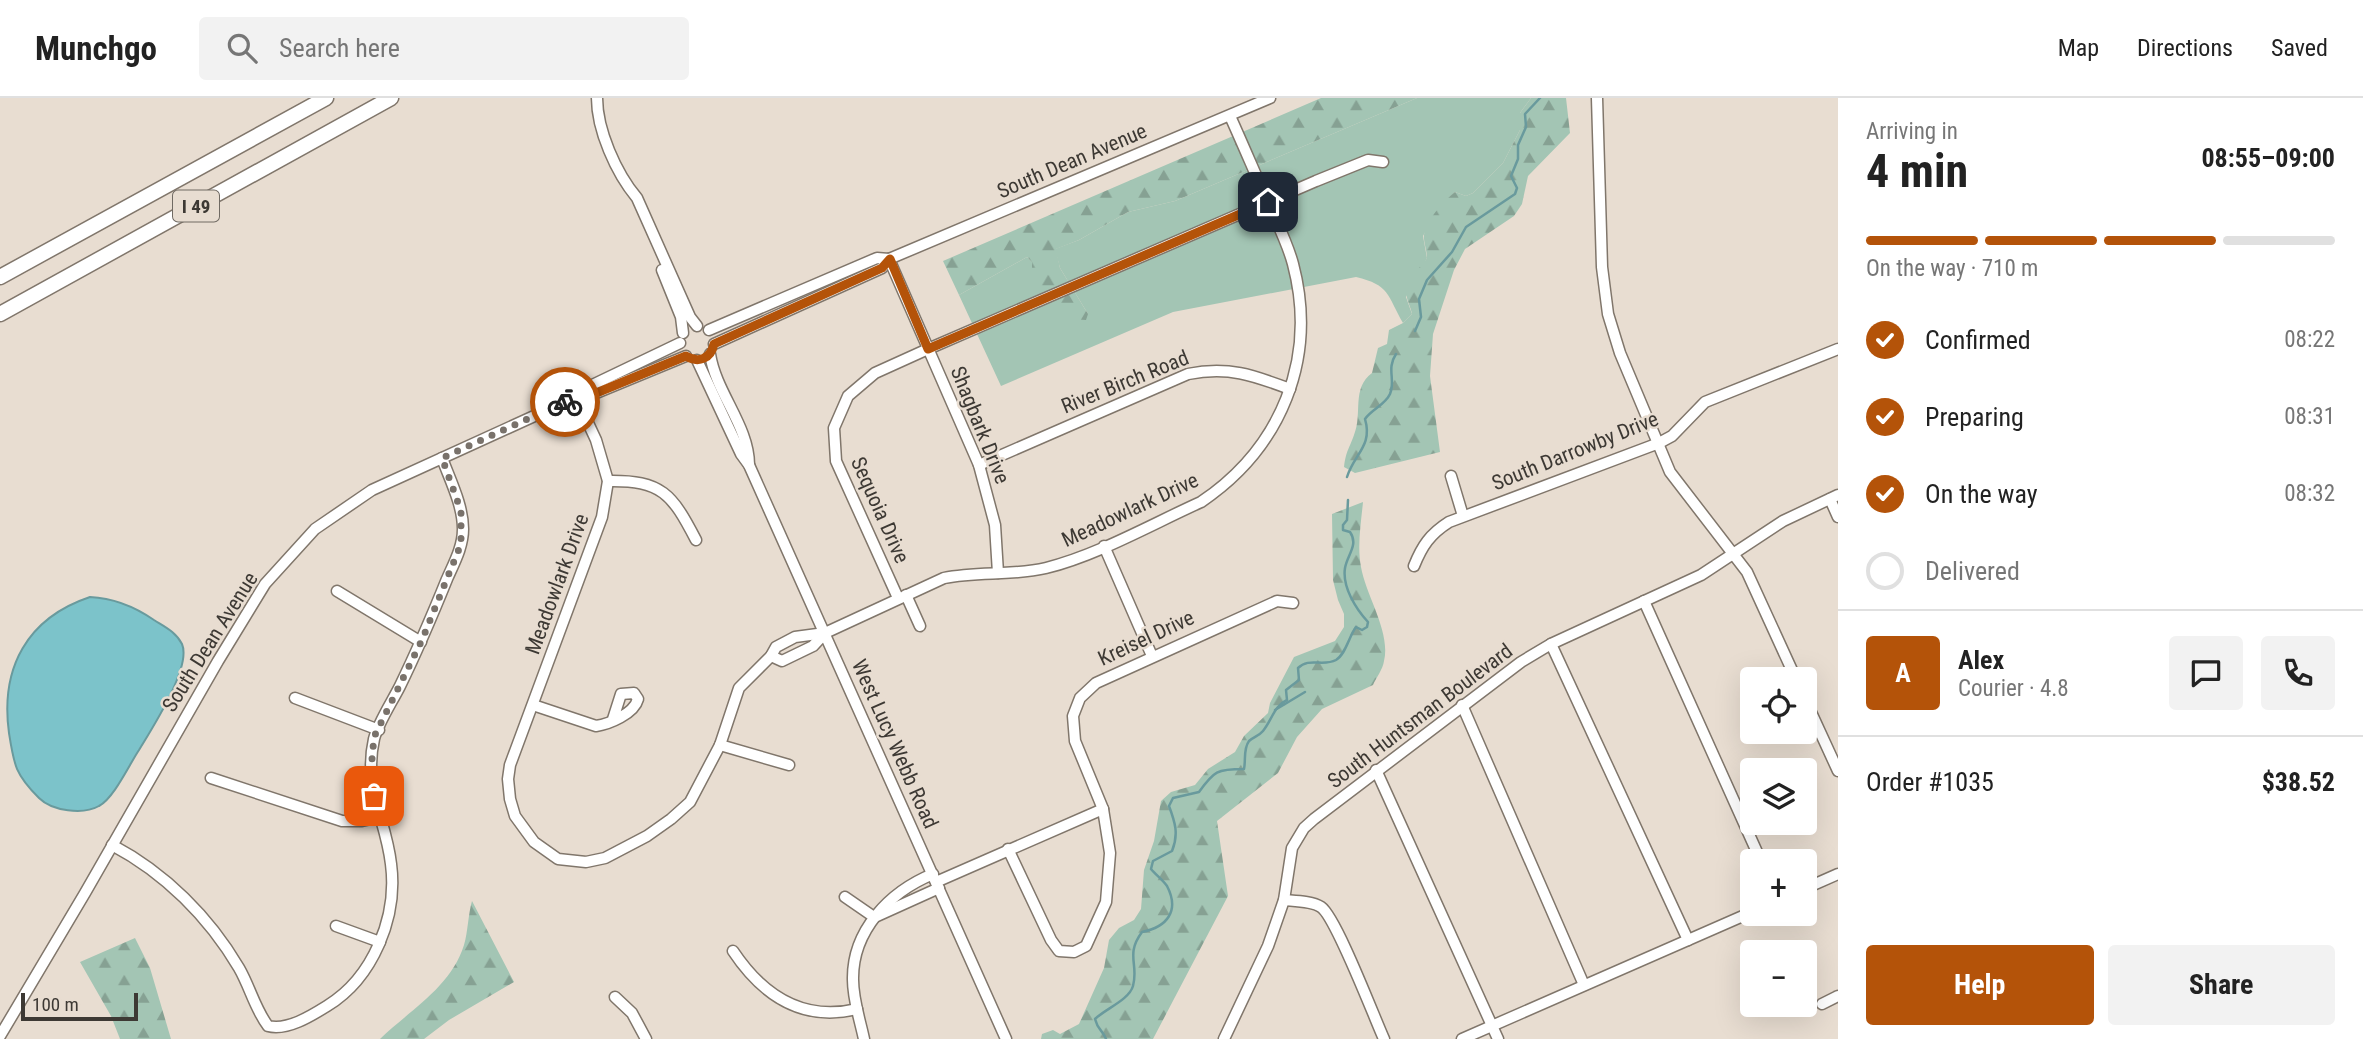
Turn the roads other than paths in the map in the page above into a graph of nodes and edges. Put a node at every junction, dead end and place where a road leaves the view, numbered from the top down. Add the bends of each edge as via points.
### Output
1 (326, 98) edge
2 (391, 98) edge
3 (597, 98) edge
4 (1270, 98) edge
5 (1597, 98) edge
6 (1230, 116) junction
7 (1383, 162) dead end
8 (630, 190) junction
9 (1268, 202) junction
10 (890, 259) junction
11 (0, 277) edge
12 (0, 314) edge
13 (697, 326) junction
14 (709, 330) junction
15 (682, 338) junction
16 (712, 349) junction
17 (928, 349) junction
18 (1838, 349) edge
19 (692, 358) junction
20 (1290, 389) junction
21 (576, 397) junction
22 (1659, 443) junction
23 (442, 458) junction
24 (749, 465) junction
25 (979, 465) junction
26 (1451, 476) dead end
27 (608, 481) junction
28 (1834, 497) edge
29 (1463, 516) junction
30 (1838, 517) edge
31 (696, 540) dead end
32 (1104, 546) junction
33 (1732, 553) junction
34 (1414, 566) dead end
35 (998, 573) junction
36 (337, 591) dead end
37 (902, 597) junction
38 (1644, 601) junction
39 (1293, 603) dead end
40 (920, 626) dead end
41 (825, 633) junction
42 (421, 642) junction
43 (1551, 644) junction
44 (1152, 656) junction
45 (1791, 667) edge
46 (295, 698) dead end
47 (533, 705) junction
48 (1462, 705) junction
49 (613, 719) dead end
50 (1817, 725) edge
51 (379, 730) junction
52 (720, 745) junction
53 (789, 765) dead end
54 (1376, 770) junction
55 (1838, 771) edge
56 (211, 778) dead end
57 (1103, 809) junction
58 (380, 817) junction
59 (112, 845) junction
60 (1009, 849) junction
61 (1756, 849) edge
62 (1838, 874) edge
63 (936, 881) junction
64 (1817, 883) edge
65 (845, 897) dead end
66 (1284, 900) junction
67 (874, 917) junction
68 (1740, 917) edge
69 (336, 926) dead end
70 (1688, 940) junction
71 (380, 942) junction
72 (733, 951) dead end
73 (1584, 985) junction
74 (1838, 996) edge
75 (615, 997) dead end
76 (1822, 1004) dead end
77 (858, 1009) junction
78 (1492, 1025) junction
79 (0, 1036) edge
80 (646, 1039) edge
81 (864, 1039) edge
82 (1006, 1039) edge
83 (1224, 1039) edge
84 (1384, 1039) edge
85 (1462, 1039) edge
86 (1498, 1039) edge

1 - 11 highway, I 49
2 - 12 highway, I 49
3 - 8 street via 603,137
4 - 6 street, South Dean Avenue
5 - 22 street via 1602,267 1608,314 1638,400
6 - 9 street, Meadowlark Drive
6 - 10 street, South Dean Avenue
7 - 9 street, Sequoia Drive via 1368,160
8 - 13 street
8 - 15 street via 680,316
9 - 17 street, Sequoia Drive
9 - 20 street, Meadowlark Drive via 1292,262 1299,295 1300,346
10 - 14 street, South Dean Avenue via 877,258
10 - 16 street, South Dean Avenue via 882,268
10 - 17 street, Shagbark Drive
13 - 14 street
13 - 15 street
14 - 16 street
15 - 19 street via 682,352
15 - 21 street, South Dean Avenue
16 - 19 street
16 - 24 street, West Lucy Webb Road via 718,381 749,451
17 - 25 street, Shagbark Drive
17 - 37 street, Sequoia Drive via 875,373 848,396 834,428 836,461
18 - 22 street, South Darrowby Drive via 1705,402
19 - 21 street, South Dean Avenue
19 - 24 street, West Lucy Webb Road
20 - 25 street, River Birch Road via 1229,370 1188,374
20 - 32 street, Meadowlark Drive via 1269,436 1220,489
21 - 23 street, South Dean Avenue
21 - 27 street, Meadowlark Drive
22 - 29 street, South Darrowby Drive
22 - 33 street via 1671,472
23 - 42 street via 461,511 461,544
23 - 59 street, South Dean Avenue via 372,490 315,529 265,584
24 - 41 street, West Lucy Webb Road
25 - 35 street, Shagbark Drive via 995,525
26 - 29 street
27 - 31 street via 633,480 662,492 679,507
27 - 47 street, Meadowlark Drive via 602,517
28 - 30 street
28 - 33 street, South Huntsman Boulevard
29 - 34 street, South Darrowby Drive via 1433,532
32 - 35 street, Meadowlark Drive via 1046,568
32 - 44 street
33 - 38 street, South Huntsman Boulevard via 1701,575
33 - 45 street via 1752,582
35 - 37 street, Meadowlark Drive via 944,578
36 - 42 street
37 - 40 street, Sequoia Drive
37 - 41 street, Meadowlark Drive
38 - 43 street, South Huntsman Boulevard
38 - 61 street
39 - 44 street, Kreisel Drive via 1277,601
41 - 52 street, Meadowlark Drive via 796,637 776,647 739,688
41 - 63 street, West Lucy Webb Road
42 - 51 street
43 - 48 street, South Huntsman Boulevard
43 - 70 street
44 - 57 street, Kreisel Drive via 1096,683 1080,698 1073,716 1075,741
46 - 51 street
47 - 49 street via 596,726
47 - 52 street, Meadowlark Drive via 510,765 510,799 524,830 558,859 586,862 605,858 647,836 690,802
48 - 54 street, South Huntsman Boulevard
48 - 73 street
50 - 55 street
51 - 58 street via 374,737 370,782
52 - 53 street
54 - 66 street, South Huntsman Boulevard via 1298,837
54 - 78 street
56 - 58 street via 342,821
57 - 60 street
57 - 60 street, Kreisel Drive via 1110,853 1106,902 1086,946 1074,952 1059,951 1051,940
58 - 71 street via 391,863 392,901
59 - 71 street via 141,860 201,916 240,969 268,1026 288,1026 346,994
59 - 79 street, South Dean Avenue
60 - 63 street
62 - 64 street
63 - 67 street via 897,894
63 - 82 street, West Lucy Webb Road
65 - 67 street
66 - 83 street, South Huntsman Boulevard via 1263,958
66 - 84 street via 1321,907 1328,916
67 - 77 street via 854,959
68 - 70 street
69 - 71 street
70 - 73 street
72 - 77 street via 753,978 790,1004 819,1012
73 - 78 street
74 - 76 street
75 - 80 street via 632,1013
77 - 81 street
78 - 85 street
78 - 86 street

